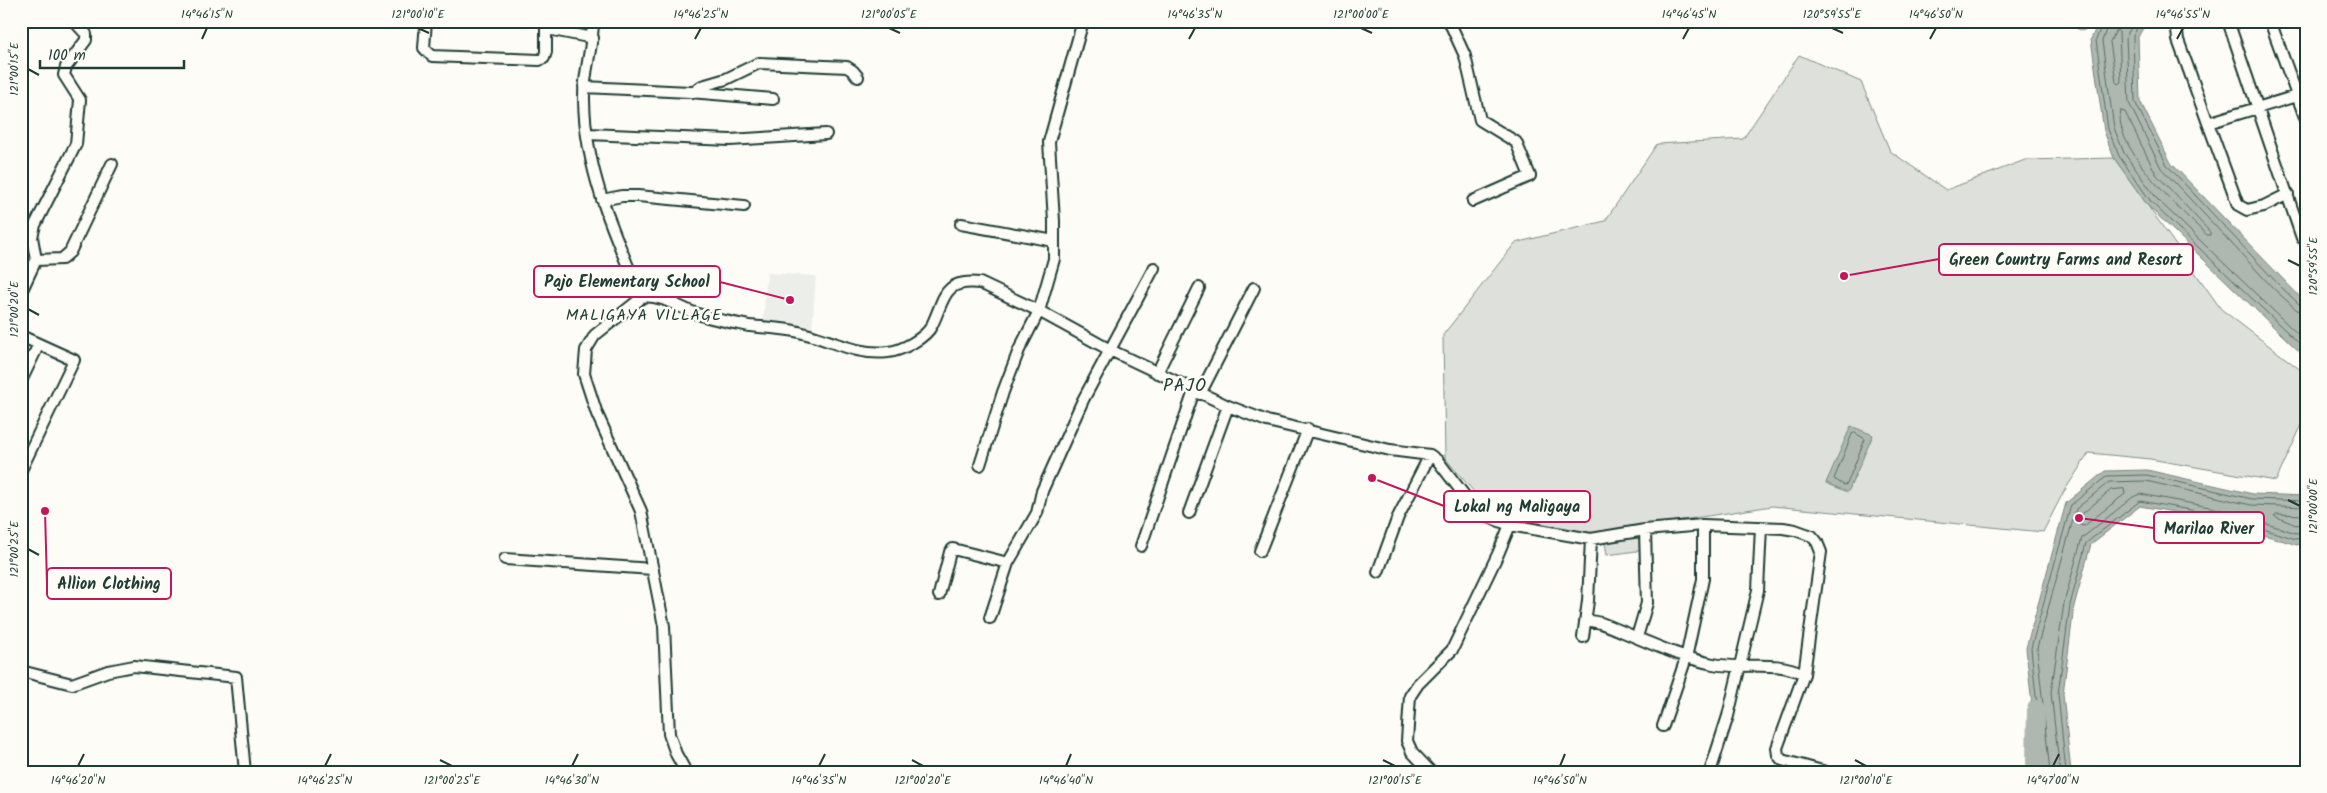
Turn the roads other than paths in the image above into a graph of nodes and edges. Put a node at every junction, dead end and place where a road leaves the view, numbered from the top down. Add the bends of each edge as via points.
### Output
1 (74, 21) edge
2 (426, 21) edge
3 (593, 21) edge
4 (1083, 21) edge
5 (1449, 21) edge
6 (2176, 21) edge
7 (2228, 21) edge
8 (2270, 21) edge
9 (546, 26) edge
10 (593, 38) junction
11 (858, 77) dead end
12 (584, 87) junction
13 (693, 93) junction
14 (2301, 94) edge
15 (774, 99) dead end
16 (2256, 107) junction
17 (2306, 120) edge
18 (2208, 123) junction
19 (588, 134) junction
20 (826, 134) dead end
21 (112, 164) dead end
22 (2288, 194) junction
23 (602, 200) junction
24 (1473, 201) dead end
25 (744, 206) dead end
26 (961, 224) dead end
27 (2306, 236) edge
28 (1054, 241) junction
29 (36, 260) junction
30 (1154, 268) dead end
31 (1199, 288) dead end
32 (1254, 288) dead end
33 (21, 292) edge
34 (640, 297) junction
35 (1039, 311) junction
36 (21, 336) edge
37 (39, 344) junction
38 (1110, 350) junction
39 (1157, 373) junction
40 (21, 381) edge
41 (1197, 393) junction
42 (1228, 406) junction
43 (1308, 429) junction
44 (1430, 455) junction
45 (980, 465) dead end
46 (21, 470) edge
47 (1189, 513) dead end
48 (1510, 525) junction
49 (1704, 526) junction
50 (1760, 526) junction
51 (1645, 530) junction
52 (1590, 538) junction
53 (1141, 546) dead end
54 (1260, 551) dead end
55 (505, 559) dead end
56 (1008, 563) junction
57 (653, 570) junction
58 (1378, 572) dead end
59 (939, 595) dead end
60 (990, 618) dead end
61 (1586, 620) junction
62 (1583, 637) dead end
63 (1637, 637) junction
64 (1686, 658) junction
65 (1741, 665) junction
66 (21, 671) edge
67 (1804, 674) junction
68 (1663, 726) dead end
69 (245, 772) edge
70 (686, 772) edge
71 (1431, 772) edge
72 (1710, 772) edge
73 (1826, 772) edge

1 - 29 street via 86,34 86,40 66,67 64,75 80,100 76,144 35,225 32,236
2 - 9 street via 424,48 432,56 539,60 546,52
3 - 10 street
4 - 28 street via 1049,142
5 - 24 street via 1465,56 1480,120 1516,142 1530,176
6 - 18 street via 2178,40
7 - 16 street
8 - 14 street
9 - 10 street
10 - 12 street
11 - 13 street via 847,67 759,63 702,86
12 - 13 street
12 - 19 street
13 - 15 street
14 - 16 street
14 - 17 street
16 - 18 street
16 - 22 street
18 - 22 street via 2238,205 2247,210
19 - 20 street via 730,140
19 - 23 street
21 - 29 street via 70,252 62,259
22 - 27 street via 2302,238
23 - 25 street via 638,196
23 - 34 street
26 - 28 street
28 - 35 street via 1054,259
29 - 33 street
30 - 38 street
31 - 39 street
32 - 41 street
34 - 35 street via 654,295 700,315 749,326 798,331 867,353 896,351 911,344 931,328 946,292 954,287 980,284
34 - 57 street via 594,335 586,350 584,374 597,414 641,511
35 - 38 street
35 - 45 street via 1013,367
36 - 37 street
37 - 40 street
37 - 46 street via 74,360
38 - 39 street
38 - 56 street via 1061,448 1036,513
39 - 41 street
41 - 42 street
41 - 53 street
42 - 43 street via 1267,421
42 - 47 street
43 - 44 street via 1390,450
43 - 54 street
44 - 48 street via 1438,460 1478,513
44 - 58 street via 1398,517
48 - 52 street
48 - 71 street via 1452,650 1410,696 1408,747
49 - 50 street
49 - 51 street
49 - 64 street via 1703,579
50 - 65 street via 1758,590
50 - 67 street via 1795,530 1812,536 1821,552
51 - 52 street
51 - 63 street via 1647,603
52 - 61 street
55 - 57 street
56 - 59 street via 953,549
56 - 60 street
57 - 70 street via 664,626 669,734
61 - 62 street
61 - 63 street
63 - 64 street
64 - 65 street via 1723,666
64 - 68 street
65 - 67 street via 1778,665
65 - 72 street
66 - 69 street via 72,684 134,666 236,677
67 - 73 street via 1777,748 1778,755 1782,760

